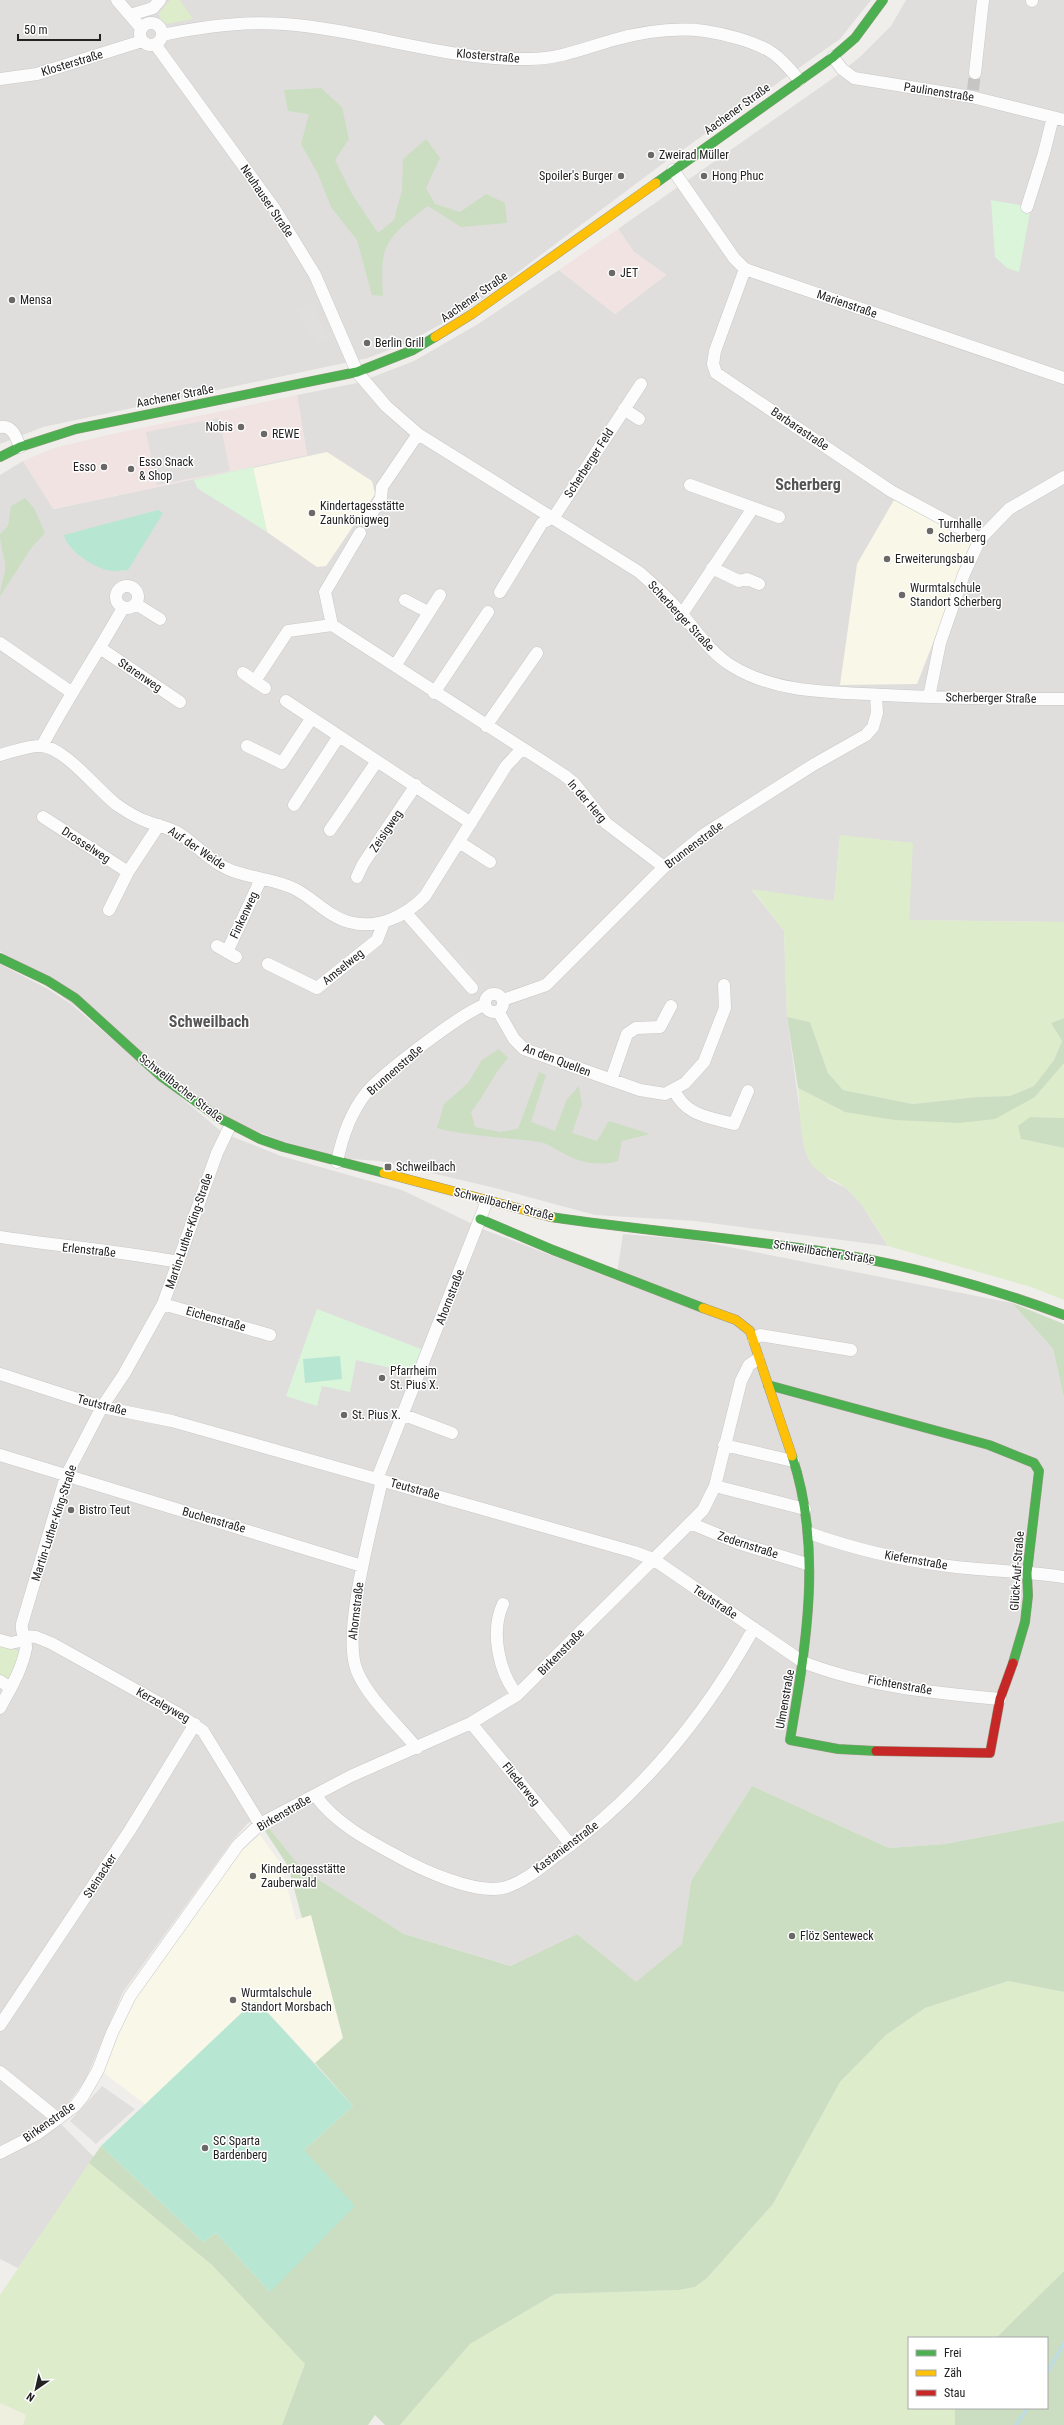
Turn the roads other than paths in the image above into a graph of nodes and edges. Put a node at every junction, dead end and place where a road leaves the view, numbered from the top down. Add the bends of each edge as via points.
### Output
1 (117, 0) edge
2 (883, 0) edge
3 (983, 0) edge
4 (156, 4) edge
5 (130, 15) junction
6 (146, 26) junction
7 (158, 39) junction
8 (142, 41) junction
9 (833, 57) junction
10 (975, 73) tunnel mouth
11 (0, 79) edge
12 (799, 80) junction
13 (1059, 118) edge
14 (673, 170) junction
15 (1027, 207) dead end
16 (745, 269) junction
17 (357, 372) junction
18 (1064, 378) edge
19 (641, 384) dead end
20 (624, 409) junction
21 (640, 419) dead end
22 (0, 427) edge
23 (418, 434) junction
24 (20, 447) junction
25 (0, 457) edge
26 (1064, 477) edge
27 (690, 485) dead end
28 (753, 508) junction
29 (779, 517) dead end
30 (369, 518) dead end
31 (554, 518) junction
32 (360, 533) dead end
33 (980, 538) junction
34 (712, 568) junction
35 (759, 584) dead end
36 (500, 592) dead end
37 (440, 595) dead end
38 (405, 600) dead end
39 (136, 604) junction
40 (123, 608) junction
41 (428, 612) junction
42 (488, 612) dead end
43 (682, 614) junction
44 (160, 619) dead end
45 (332, 624) junction
46 (0, 643) edge
47 (100, 648) junction
48 (537, 653) dead end
49 (395, 666) junction
50 (243, 673) dead end
51 (71, 692) junction
52 (434, 693) junction
53 (876, 695) junction
54 (929, 697) junction
55 (1064, 699) edge
56 (286, 701) dead end
57 (180, 702) dead end
58 (311, 719) junction
59 (486, 726) junction
60 (339, 736) junction
61 (42, 746) junction
62 (247, 746) dead end
63 (522, 749) junction
64 (0, 755) edge
65 (377, 761) junction
66 (416, 785) junction
67 (294, 805) dead end
68 (43, 817) dead end
69 (472, 823) junction
70 (159, 825) junction
71 (330, 830) dead end
72 (459, 842) junction
73 (490, 862) dead end
74 (664, 867) junction
75 (128, 872) junction
76 (357, 877) dead end
77 (261, 879) junction
78 (110, 910) dead end
79 (406, 913) junction
80 (384, 922) junction
81 (227, 952) dead end
82 (0, 958) edge
83 (268, 964) dead end
84 (724, 985) dead end
85 (472, 988) dead end
86 (503, 1000) junction
87 (485, 1005) junction
88 (671, 1006) dead end
89 (498, 1011) junction
90 (611, 1080) junction
91 (674, 1090) junction
92 (748, 1091) dead end
93 (230, 1126) junction
94 (337, 1162) junction
95 (487, 1201) junction
96 (480, 1219) junction
97 (0, 1237) edge
98 (178, 1262) junction
99 (163, 1304) junction
100 (1064, 1316) edge
101 (270, 1334) dead end
102 (754, 1339) junction
103 (851, 1350) dead end
104 (758, 1359) junction
105 (0, 1374) edge
106 (768, 1385) junction
107 (102, 1407) junction
108 (404, 1415) junction
109 (452, 1433) dead end
110 (724, 1446) junction
111 (0, 1455) edge
112 (793, 1461) junction
113 (66, 1476) junction
114 (380, 1479) junction
115 (715, 1486) junction
116 (805, 1509) junction
117 (690, 1524) junction
118 (809, 1533) junction
119 (653, 1559) junction
120 (807, 1564) junction
121 (362, 1566) junction
122 (1026, 1573) junction
123 (1064, 1578) edge
124 (503, 1604) dead end
125 (754, 1628) junction
126 (24, 1638) junction
127 (0, 1640) edge
128 (803, 1662) junction
129 (0, 1682) edge
130 (11, 1688) junction
131 (517, 1695) junction
132 (1000, 1699) junction
133 (0, 1708) edge
134 (471, 1723) junction
135 (195, 1724) junction
136 (790, 1740) joint
137 (416, 1748) junction
138 (315, 1795) junction
139 (260, 1824) junction
140 (571, 1845) junction
141 (0, 2025) edge
142 (0, 2072) edge
143 (58, 2119) junction
144 (0, 2153) edge

1 - 5 street
2 - 9 main road, Aachener Straße via 855,38
3 - 10 street
4 - 5 street
4 - 6 street
5 - 6 street
6 - 7 street via 160,27
6 - 8 street via 140,33
7 - 8 street via 150,45
7 - 12 street, Klosterstraße via 205,27 283,24 477,56 530,59 555,56 615,39 685,29 734,38 771,52 783,61
7 - 17 street, Neuhauser Straße via 274,208 315,275
8 - 11 street, Klosterstraße via 37,74
9 - 12 main road, Aachener Straße
9 - 13 street, Paulinenstraße via 842,69 854,78 972,93
12 - 14 main road, Aachener Straße
13 - 15 street, Paulinenstraße via 1044,153
14 - 16 street, Marienstraße via 734,258
14 - 17 main road, Aachener Straße via 436,337 413,350
16 - 18 street, Marienstraße
16 - 33 street, Barbarastraße via 715,351 713,364 716,373 891,490
17 - 23 street, Scherberger Straße via 386,406
17 - 24 main road, Aachener Straße via 97,424
19 - 20 street, Scherberger Feld
20 - 21 street
20 - 31 street, Scherberger Feld
22 - 24 street via 11,429
23 - 30 street via 382,487 381,498
23 - 31 street, Scherberger Straße
24 - 25 main road, Aachener Straße
26 - 33 street via 1008,510
27 - 28 street
28 - 29 street
28 - 34 street
31 - 36 street via 542,523
31 - 43 street, Scherberger Straße via 639,572
32 - 45 street via 325,592
33 - 54 street via 964,574 942,637
34 - 35 street via 739,581 747,579
34 - 43 street
37 - 41 street
38 - 41 street
39 - 40 street via 130,608
39 - 40 street via 136,590 129,586 122,587 117,592 116,599
39 - 44 street
40 - 47 street
41 - 49 street
42 - 52 street
43 - 53 street, Scherberger Straße via 713,651 745,673 786,686
45 - 49 street, In der Herg
45 - 50 street via 288,632 260,684
46 - 51 street
47 - 51 street
47 - 57 street, Starenweg
48 - 59 street
49 - 52 street, In der Herg
51 - 61 street
52 - 59 street, In der Herg
53 - 54 street, Scherberger Straße
53 - 74 street, Brunnenstraße via 877,713 873,727 866,735 813,765 706,833
54 - 55 street, Scherberger Straße
56 - 58 street
58 - 60 street
58 - 62 street via 282,763
59 - 63 street, In der Herg
60 - 65 street
60 - 67 street
61 - 64 street
61 - 70 street, Auf der Weide via 78,768 101,793 116,804 144,821
63 - 69 street, Auf der Weide via 506,766
63 - 74 street, In der Herg via 574,783 606,823
65 - 66 street
65 - 71 street
66 - 69 street
66 - 76 street, Zeisigweg
68 - 75 street, Drosselweg
69 - 72 street, Auf der Weide
70 - 75 street
70 - 77 street, Auf der Weide via 181,834 201,852 224,867
72 - 73 street
72 - 79 street, Auf der Weide via 425,896
74 - 86 street, Brunnenstraße via 546,985
75 - 78 street
77 - 80 street, Auf der Weide via 275,880 295,889 348,922
77 - 81 street, Finkenweg
79 - 80 street, Auf der Weide
79 - 85 street
80 - 83 street, Amselweg via 377,940 317,988
82 - 93 main road, Schweilbacher Straße via 52,983 75,998 144,1061 204,1109
84 - 91 street, An den Quellen via 725,1008 704,1062 690,1078
86 - 87 street, Brunnenstraße via 498,994 492,994 486,999
86 - 89 street via 503,1006
87 - 89 street via 492,1012
87 - 94 street, Brunnenstraße via 464,1014 367,1092 346,1126
88 - 90 street via 660,1027 636,1028 627,1034
89 - 90 street, An den Quellen via 514,1039 524,1049
90 - 91 street, An den Quellen via 657,1093 665,1094
91 - 92 street via 679,1101 690,1111 734,1124
93 - 94 main road, Schweilbacher Straße via 269,1143
93 - 98 street, Martin-Luther-King-Straße via 217,1153
94 - 95 main road, Schweilbacher Straße
95 - 96 street, Ahornstraße
95 - 100 main road, Schweilbacher Straße via 592,1224 758,1242 901,1265 980,1286
96 - 102 main road, Schweilbacher Straße via 553,1250 736,1320 745,1325
96 - 108 street, Ahornstraße
97 - 98 street, Erlenstraße
98 - 99 street, Martin-Luther-King-Straße
99 - 101 street, Eichenstraße
99 - 107 street, Martin-Luther-King-Straße via 124,1374
102 - 103 street via 760,1335
102 - 104 main road, Schweilbacher Straße
104 - 106 main road
104 - 110 street via 749,1365 741,1380
105 - 107 street, Teutstraße
106 - 112 main road
106 - 122 main road, Glück-Auf-Straße via 989,1445 1034,1463 1039,1471 1038,1485
107 - 113 street, Martin-Luther-King-Straße
107 - 114 street, Teutstraße via 172,1421
108 - 109 street
108 - 114 street, Ahornstraße
110 - 112 street
110 - 115 street
111 - 113 street, Buchenstraße
112 - 116 main road via 800,1480
113 - 121 street, Buchenstraße
113 - 126 street, Martin-Luther-King-Straße via 22,1624
114 - 119 street, Teutstraße
114 - 121 street, Ahornstraße
115 - 116 street
115 - 117 street via 703,1510
116 - 118 main road
117 - 119 street
117 - 120 street, Zedernstraße via 738,1543
118 - 120 main road
118 - 122 street, Kiefernstraße via 859,1549 906,1560 949,1567
119 - 125 street, Teutstraße
119 - 131 street, Birkenstraße
120 - 128 main road via 808,1602
121 - 137 street, Ahornstraße via 352,1641 354,1663 366,1687
122 - 123 street, Kiefernstraße
122 - 132 main road, Glück-Auf-Straße via 1028,1596 1025,1622
124 - 131 street via 498,1616 501,1663 508,1683
125 - 128 street, Teutstraße
125 - 140 street, Kastanienstraße via 695,1722 661,1763 614,1810
126 - 127 street, Kerzeleyweg via 12,1643
126 - 130 street, Martin-Luther-King-Straße via 26,1647 20,1670
126 - 135 street, Kerzeleyweg via 36,1637 51,1643
128 - 132 street, Fichtenstraße via 825,1671 867,1680
128 - 136 main road, Ulmenstraße
129 - 130 street
130 - 133 street, Martin-Luther-King-Straße
131 - 134 street, Birkenstraße
132 - 136 main road, Glück-Auf-Straße via 990,1754 858,1749 811,1745
134 - 137 street, Birkenstraße
134 - 140 street, Fliederweg
135 - 139 street, Kerzeleyweg via 213,1744
135 - 141 street, Steinacker via 130,1830
137 - 138 street, Birkenstraße via 351,1776
138 - 139 street, Birkenstraße
138 - 140 street, Kastanienstraße via 334,1817 372,1843 449,1879 484,1888 503,1888 525,1878
139 - 143 street, Birkenstraße via 238,1845 130,1996 90,2086 75,2106
142 - 143 street
143 - 144 street, Birkenstraße via 37,2134

